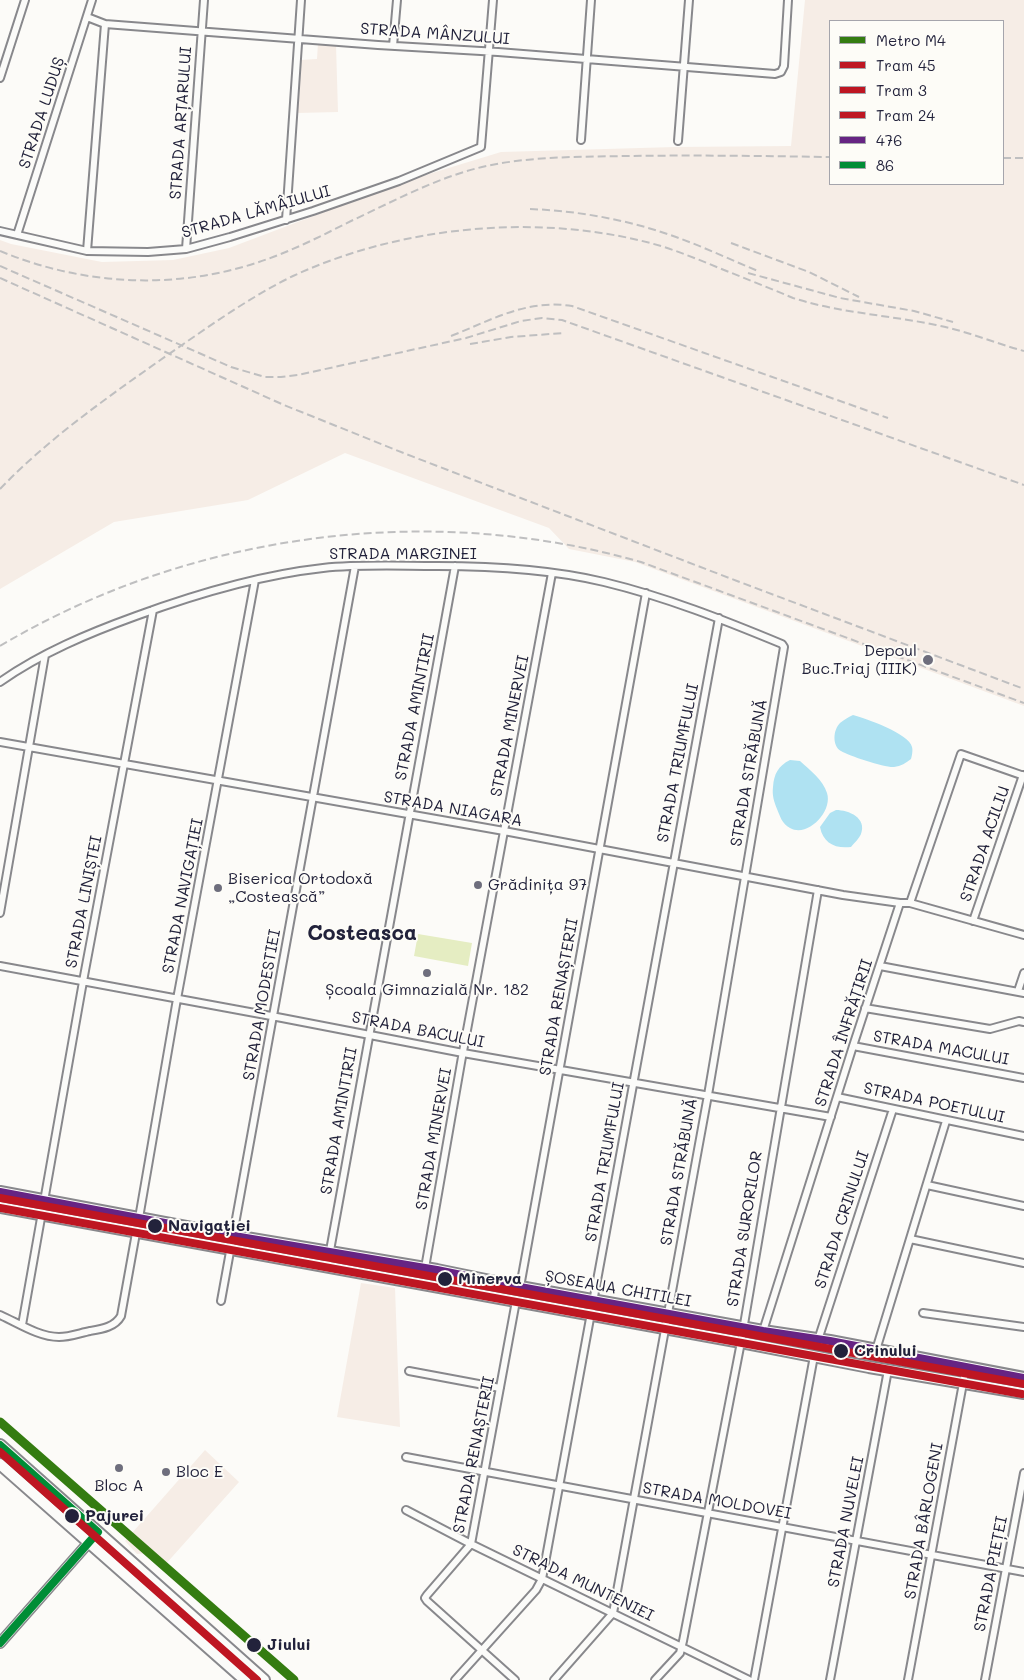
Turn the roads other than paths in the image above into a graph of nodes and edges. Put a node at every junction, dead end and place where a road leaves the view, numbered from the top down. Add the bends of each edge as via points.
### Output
1 (25, 0) edge
2 (92, 0) edge
3 (204, 0) edge
4 (301, 0) edge
5 (397, 0) edge
6 (493, 0) edge
7 (591, 0) edge
8 (689, 0) edge
9 (788, 0) edge
10 (87, 17) junction
11 (106, 24) junction
12 (201, 31) junction
13 (298, 38) junction
14 (393, 46) junction
15 (489, 51) junction
16 (586, 59) junction
17 (684, 67) junction
18 (0, 78) edge
19 (581, 140) dead end
20 (678, 141) dead end
21 (286, 220) junction
22 (0, 231) edge
23 (17, 235) junction
24 (186, 249) junction
25 (87, 251) junction
26 (355, 566) junction
27 (455, 566) junction
28 (552, 573) junction
29 (255, 580) junction
30 (646, 594) junction
31 (153, 610) junction
32 (719, 618) junction
33 (784, 647) joint
34 (45, 655) junction
35 (0, 682) edge
36 (0, 742) edge
37 (29, 747) junction
38 (124, 764) junction
39 (1024, 775) edge
40 (218, 782) junction
41 (312, 798) junction
42 (408, 815) junction
43 (504, 831) junction
44 (599, 849) junction
45 (673, 863) junction
46 (745, 876) junction
47 (818, 890) junction
48 (900, 903) junction
49 (910, 904) junction
50 (0, 913) edge
51 (973, 921) junction
52 (1024, 935) edge
53 (0, 966) edge
54 (880, 966) junction
55 (1024, 973) edge
56 (83, 982) junction
57 (1021, 992) edge
58 (177, 999) junction
59 (865, 1008) junction
60 (274, 1016) junction
61 (1024, 1022) edge
62 (369, 1035) junction
63 (853, 1046) junction
64 (463, 1053) junction
65 (560, 1070) junction
66 (1024, 1078) edge
67 (633, 1082) junction
68 (708, 1095) junction
69 (838, 1097) junction
70 (780, 1108) junction
71 (893, 1109) junction
72 (831, 1118) junction
73 (946, 1121) junction
74 (1024, 1136) edge
75 (927, 1185) junction
76 (0, 1192) edge
77 (44, 1200) junction
78 (1024, 1206) edge
79 (0, 1207) edge
80 (42, 1215) junction
81 (139, 1218) junction
82 (136, 1233) junction
83 (234, 1236) junction
84 (910, 1239) junction
85 (231, 1249) junction
86 (330, 1252) junction
87 (1024, 1263) edge
88 (327, 1267) junction
89 (425, 1268) junction
90 (520, 1287) junction
91 (594, 1300) junction
92 (221, 1301) dead end
93 (516, 1301) junction
94 (923, 1313) dead end
95 (0, 1314) edge
96 (592, 1315) junction
97 (666, 1321) junction
98 (22, 1325) junction
99 (1024, 1327) edge
100 (743, 1328) junction
101 (763, 1331) junction
102 (818, 1340) junction
103 (741, 1342) junction
104 (876, 1350) junction
105 (814, 1356) junction
106 (966, 1367) junction
107 (888, 1370) junction
108 (409, 1371) dead end
109 (1024, 1378) edge
110 (963, 1383) junction
111 (500, 1388) junction
112 (1024, 1393) edge
113 (0, 1444) edge
114 (406, 1457) dead end
115 (0, 1464) edge
116 (485, 1472) junction
117 (1024, 1473) edge
118 (560, 1486) junction
119 (634, 1500) junction
120 (406, 1510) dead end
121 (707, 1513) junction
122 (783, 1527) junction
123 (98, 1532) junction
124 (856, 1540) junction
125 (89, 1542) junction
126 (471, 1544) junction
127 (932, 1554) junction
128 (1006, 1568) junction
129 (1024, 1572) edge
130 (542, 1579) junction
131 (613, 1613) junction
132 (197, 1620) junction
133 (187, 1628) junction
134 (0, 1643) edge
135 (682, 1647) junction
136 (482, 1650) junction
137 (245, 1680) edge
138 (264, 1680) edge
139 (455, 1680) edge
140 (515, 1680) edge
141 (554, 1680) edge
142 (655, 1680) edge
143 (749, 1680) edge
144 (754, 1680) edge
145 (830, 1680) edge
146 (908, 1680) edge
147 (985, 1680) edge

1 - 18 street
2 - 10 street, STRADA LUDUȘ
3 - 12 street, STRADA ARȚARULUI
4 - 13 street
5 - 14 street
6 - 15 street
7 - 16 street
8 - 17 street
9 - 17 street, STRADA MÂNZULUI via 781,72
10 - 11 street, STRADA MÂNZULUI
10 - 23 street, STRADA LUDUȘ
11 - 12 street, STRADA MÂNZULUI
11 - 25 street
12 - 13 street, STRADA MÂNZULUI
12 - 24 street, STRADA ARȚARULUI
13 - 14 street, STRADA MÂNZULUI
13 - 21 street
14 - 15 street, STRADA MÂNZULUI
15 - 16 street, STRADA MÂNZULUI
15 - 21 street, STRADA LĂMÂIULUI via 482,148
16 - 17 street, STRADA MÂNZULUI
16 - 19 street
17 - 20 street
21 - 24 street, STRADA LĂMÂIULUI
22 - 23 street, STRADA LĂMÂIULUI
23 - 25 street, STRADA LĂMÂIULUI
24 - 25 street, STRADA LĂMÂIULUI
26 - 27 street, STRADA MARGINEI
26 - 29 street, STRADA MARGINEI via 322,568
26 - 41 street, STRADA MODESTIEI
27 - 28 street, STRADA MARGINEI
27 - 42 street, STRADA AMINTIRII
28 - 30 street, STRADA MARGINEI
28 - 43 street, STRADA MINERVEI
29 - 31 street, STRADA MARGINEI
29 - 40 street, STRADA NAVIGAȚIEI
30 - 32 street, STRADA MARGINEI
30 - 44 street, STRADA RENAȘTERII
31 - 34 street, STRADA MARGINEI
31 - 38 street, STRADA LINIȘTEI
32 - 33 street, STRADA MARGINEI
32 - 45 street, STRADA TRIUMFULUI
33 - 46 street, STRADA STRĂBUNĂ
34 - 35 street, STRADA MARGINEI
34 - 37 street
36 - 37 street, STRADA NIAGARA
37 - 38 street, STRADA NIAGARA
37 - 50 street
38 - 40 street, STRADA NIAGARA
38 - 56 street, STRADA LINIȘTEI
39 - 49 street via 962,754
39 - 51 street, STRADA ACILIU
40 - 41 street, STRADA NIAGARA
40 - 58 street, STRADA NAVIGAȚIEI
41 - 42 street, STRADA NIAGARA
41 - 60 street, STRADA MODESTIEI
42 - 43 street, STRADA NIAGARA
42 - 62 street, STRADA AMINTIRII
43 - 44 street, STRADA NIAGARA
43 - 64 street, STRADA MINERVEI
44 - 45 street, STRADA NIAGARA
44 - 65 street, STRADA RENAȘTERII
45 - 46 street, STRADA NIAGARA
45 - 67 street, STRADA TRIUMFULUI
46 - 47 street, STRADA NIAGARA
46 - 68 street, STRADA STRĂBUNĂ
47 - 48 street, STRADA NIAGARA
47 - 70 street, STRADA SURORILOR
48 - 49 street
48 - 54 street, STRADA ÎNFRĂȚIRII
49 - 51 street
51 - 52 street
53 - 56 street, STRADA BACULUI
54 - 57 street
54 - 59 street, STRADA ÎNFRĂȚIRII
55 - 57 street
56 - 58 street, STRADA BACULUI
56 - 77 street, STRADA LINIȘTEI
58 - 60 street, STRADA BACULUI
58 - 81 street, STRADA NAVIGAȚIEI
59 - 61 street via 990,1029
59 - 63 street, STRADA ÎNFRĂȚIRII
60 - 62 street, STRADA BACULUI
60 - 83 street, STRADA MODESTIEI
62 - 64 street, STRADA BACULUI
62 - 86 street, STRADA AMINTIRII
63 - 66 street, STRADA MACULUI
63 - 69 street, STRADA ÎNFRĂȚIRII
64 - 65 street, STRADA BACULUI
64 - 89 street, STRADA MINERVEI
65 - 67 street, STRADA BACULUI
65 - 90 street, STRADA RENAȘTERII
67 - 68 street, STRADA BACULUI
67 - 91 street, STRADA TRIUMFULUI
68 - 70 street, STRADA BACULUI
68 - 97 street, STRADA STRĂBUNĂ
69 - 71 street, STRADA POETULUI
69 - 72 street, STRADA ÎNFRĂȚIRII
70 - 72 street, STRADA BACULUI
70 - 100 street, STRADA SURORILOR
71 - 73 street, STRADA POETULUI
71 - 102 street, STRADA CRINULUI
72 - 101 street, STRADA ÎNFRĂȚIRII
73 - 74 street, STRADA POETULUI
73 - 75 street
75 - 78 street
75 - 84 street
76 - 77 main road, ȘOSEAUA CHITILEI
77 - 80 street, STRADA LINIȘTEI
77 - 81 main road, ȘOSEAUA CHITILEI
79 - 80 main road, ȘOSEAUA CHITILEI
80 - 82 main road, ȘOSEAUA CHITILEI
80 - 98 street
81 - 83 main road, ȘOSEAUA CHITILEI
82 - 85 main road, ȘOSEAUA CHITILEI
82 - 98 street via 121,1316 116,1323 61,1337
83 - 85 street, STRADA MODESTIEI
83 - 86 main road, ȘOSEAUA CHITILEI
84 - 87 street
84 - 104 street
85 - 88 main road, ȘOSEAUA CHITILEI
85 - 92 street, STRADA MODESTIEI
86 - 88 street, STRADA AMINTIRII
86 - 89 main road, ȘOSEAUA CHITILEI
88 - 93 main road, ȘOSEAUA CHITILEI
89 - 90 main road, ȘOSEAUA CHITILEI
90 - 91 main road, ȘOSEAUA CHITILEI
91 - 96 street, STRADA TRIUMFULUI
91 - 97 main road, ȘOSEAUA CHITILEI
93 - 96 main road, ȘOSEAUA CHITILEI
93 - 111 street, STRADA RENAȘTERII
94 - 99 street
95 - 98 street
96 - 97 main road, ȘOSEAUA CHITILEI
96 - 118 street, STRADA TRIUMFULUI
97 - 100 main road, ȘOSEAUA CHITILEI
97 - 103 main road, ȘOSEAUA CHITILEI
97 - 119 street, STRADA STRĂBUNĂ
100 - 101 main road, ȘOSEAUA CHITILEI
100 - 103 street, STRADA SURORILOR
101 - 102 main road, ȘOSEAUA CHITILEI
102 - 104 main road, ȘOSEAUA CHITILEI
103 - 105 main road, ȘOSEAUA CHITILEI
103 - 121 street, STRADA SURORILOR
104 - 106 main road, ȘOSEAUA CHITILEI
105 - 107 main road, ȘOSEAUA CHITILEI
105 - 122 street
106 - 109 main road, ȘOSEAUA CHITILEI
106 - 110 street, STRADA BÂRLOGENI
107 - 110 main road, ȘOSEAUA CHITILEI
107 - 124 street, STRADA NUVELEI
108 - 111 street
110 - 112 main road, ȘOSEAUA CHITILEI
110 - 127 street, STRADA BÂRLOGENI
111 - 116 street, STRADA RENAȘTERII
113 - 123 main road
114 - 116 street, STRADA MOLDOVEI
115 - 125 main road
116 - 118 street, STRADA MOLDOVEI
116 - 126 street, STRADA RENAȘTERII
117 - 128 street, STRADA PIEȚEI
118 - 119 street, STRADA MOLDOVEI
118 - 130 street, STRADA TRIUMFULUI
119 - 121 street, STRADA MOLDOVEI
119 - 131 street, STRADA STRĂBUNĂ
120 - 126 street, STRADA MUNTENIEI
121 - 122 street, STRADA MOLDOVEI
121 - 135 street, STRADA SURORILOR
122 - 124 street, STRADA MOLDOVEI
122 - 144 street
123 - 125 street
123 - 132 main road
124 - 127 street, STRADA MOLDOVEI
124 - 145 street, STRADA NUVELEI
125 - 133 main road
125 - 134 street
126 - 130 street, STRADA MUNTENIEI
126 - 136 street, STRADA RENAȘTERII via 426,1598
127 - 128 street, STRADA MOLDOVEI
127 - 146 street, STRADA BÂRLOGENI
128 - 129 street, STRADA MOLDOVEI
128 - 147 street, STRADA PIEȚEI
130 - 131 street, STRADA MUNTENIEI
130 - 136 street, STRADA TRIUMFULUI via 536,1590
131 - 135 street, STRADA MUNTENIEI
131 - 141 street
132 - 133 main road
132 - 138 main road
133 - 137 main road
135 - 142 street, STRADA SURORILOR
135 - 143 street, STRADA MUNTENIEI
136 - 139 street, STRADA TRIUMFULUI
136 - 140 street

